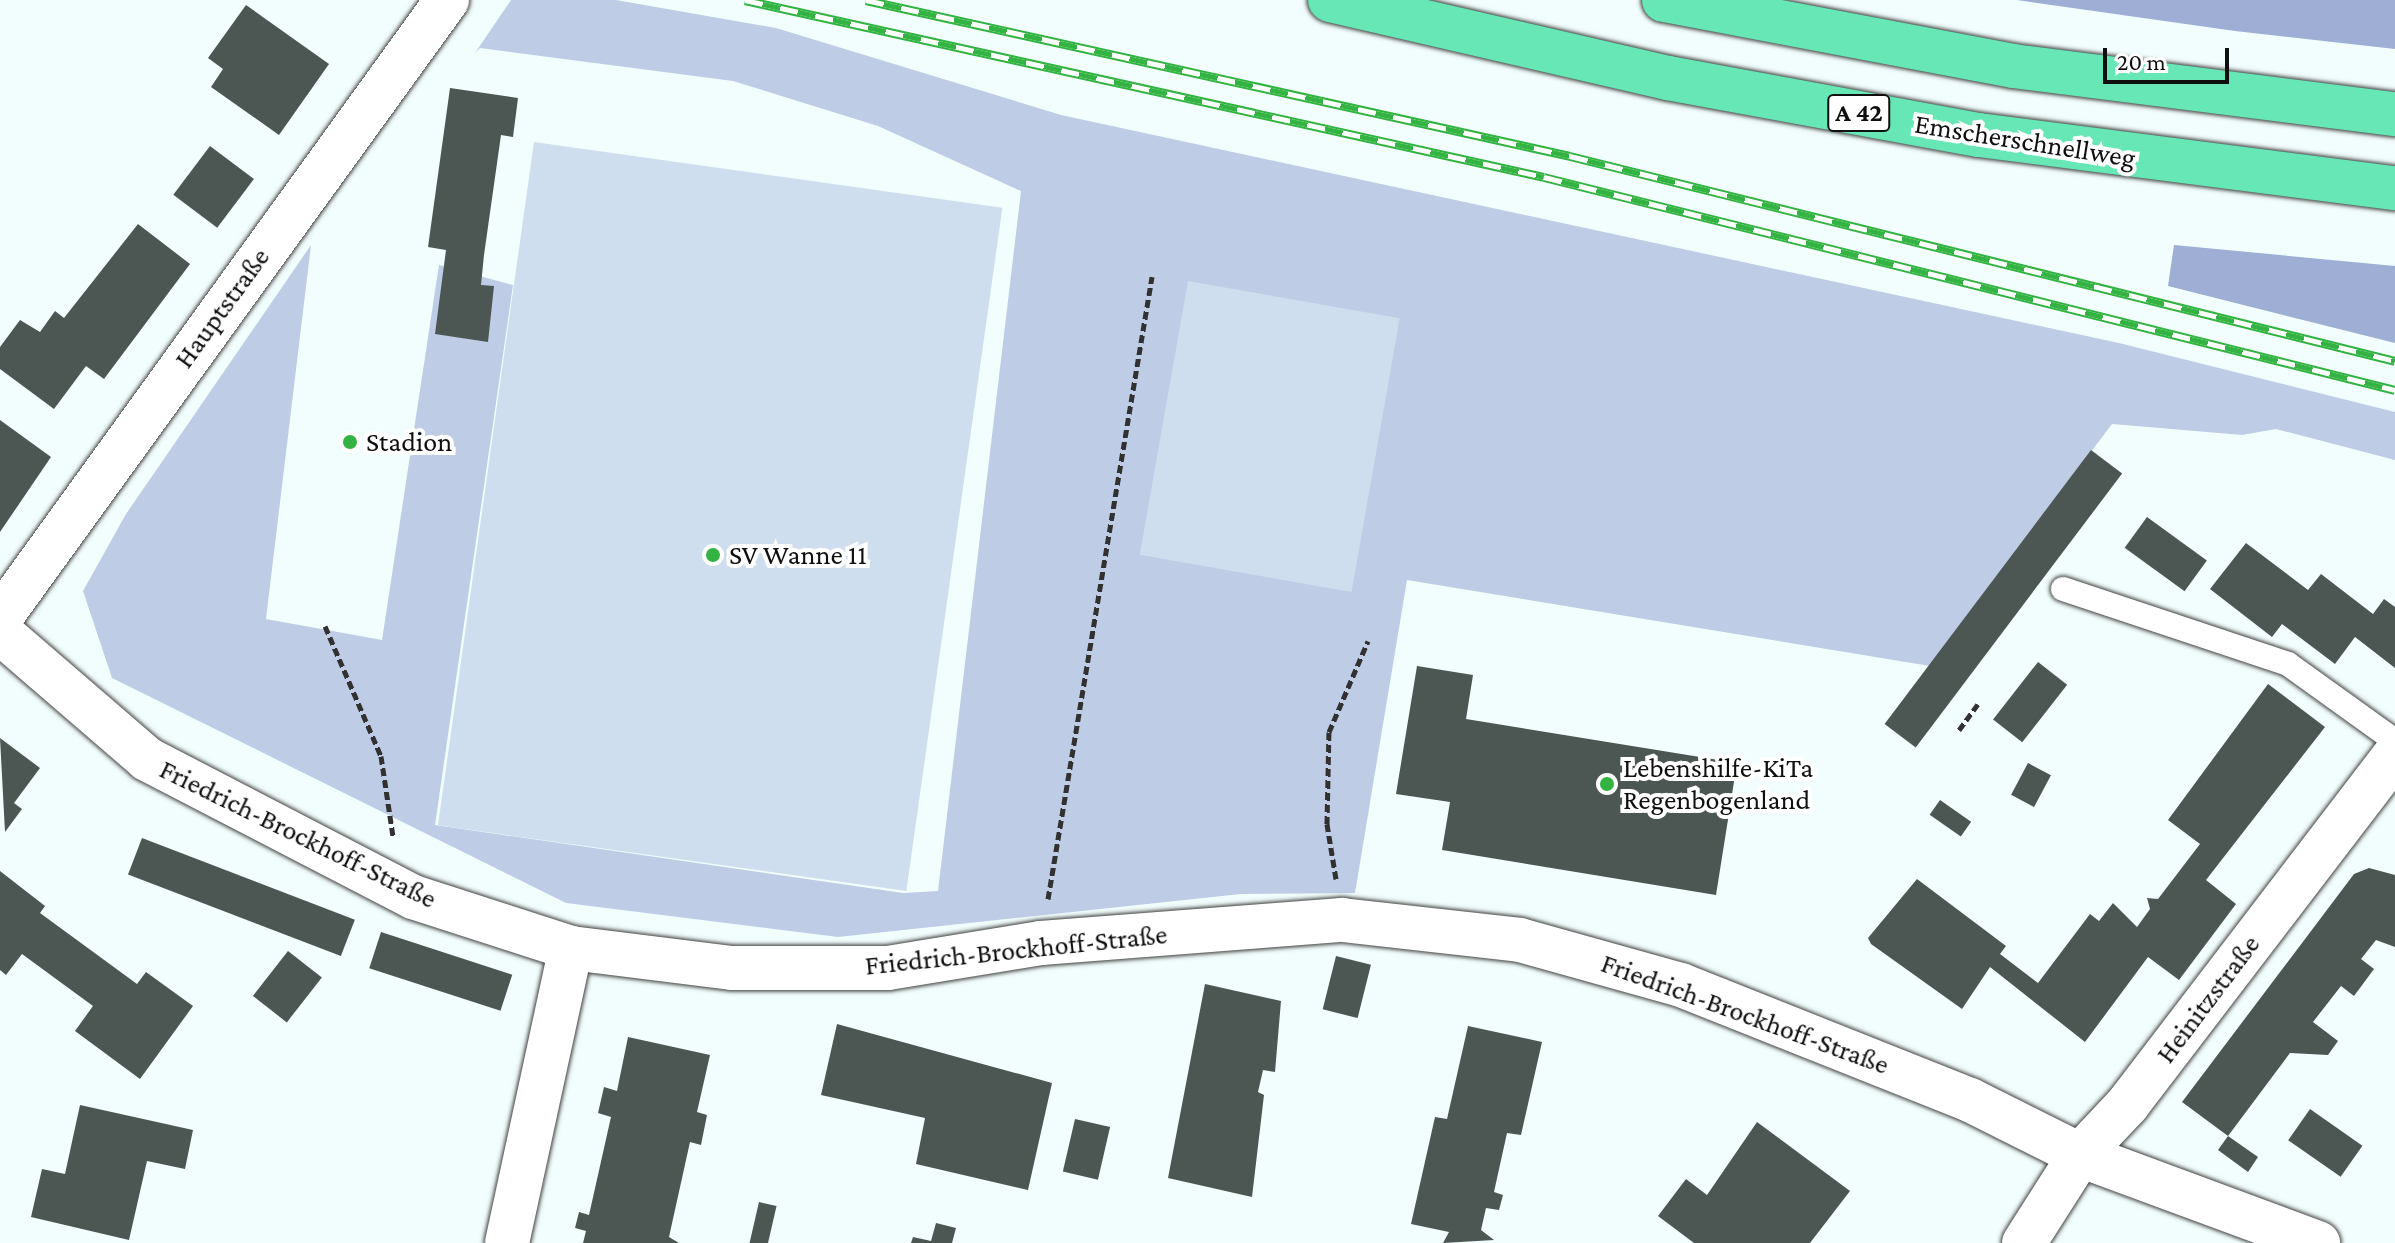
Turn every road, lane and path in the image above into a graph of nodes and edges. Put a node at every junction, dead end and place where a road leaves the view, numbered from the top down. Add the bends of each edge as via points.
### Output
1 (447, 0) edge
2 (1330, 0) edge
3 (1664, 0) edge
4 (2395, 114) edge
5 (2395, 188) edge
6 (1152, 277) dead end
7 (2063, 589) dead end
8 (0, 618) edge
9 (325, 626) dead end
10 (0, 632) edge
11 (1368, 641) dead end
12 (1978, 704) dead end
13 (1959, 730) dead end
14 (2395, 741) edge
15 (2395, 755) edge
16 (413, 897) junction
17 (1342, 920) junction
18 (1041, 943) junction
19 (571, 948) junction
20 (2080, 1155) junction
21 (507, 1243) edge
22 (2024, 1243) edge
23 (2318, 1243) edge

1 - 8 street, Hauptstraße
2 - 5 highway, Emscherschnellweg / A 42 via 1668,78 1979,135
3 - 4 highway via 2013,66
6 - 18 path
7 - 14 lane via 2288,664
9 - 16 path via 381,756 395,855
10 - 16 street, Friedrich-Brockhoff-Straße via 147,759
11 - 17 path via 1329,732 1327,824
12 - 13 path
15 - 20 street, Heinitzstraße via 2128,1104
16 - 19 street, Friedrich-Brockhoff-Straße
17 - 18 street, Friedrich-Brockhoff-Straße
17 - 20 street, Friedrich-Brockhoff-Straße via 1520,940 1609,961 1845,1048
18 - 19 street, Friedrich-Brockhoff-Straße via 888,968 732,968
19 - 21 street
20 - 22 street, Heinitzstraße
20 - 23 street, Friedrich-Brockhoff-Straße

